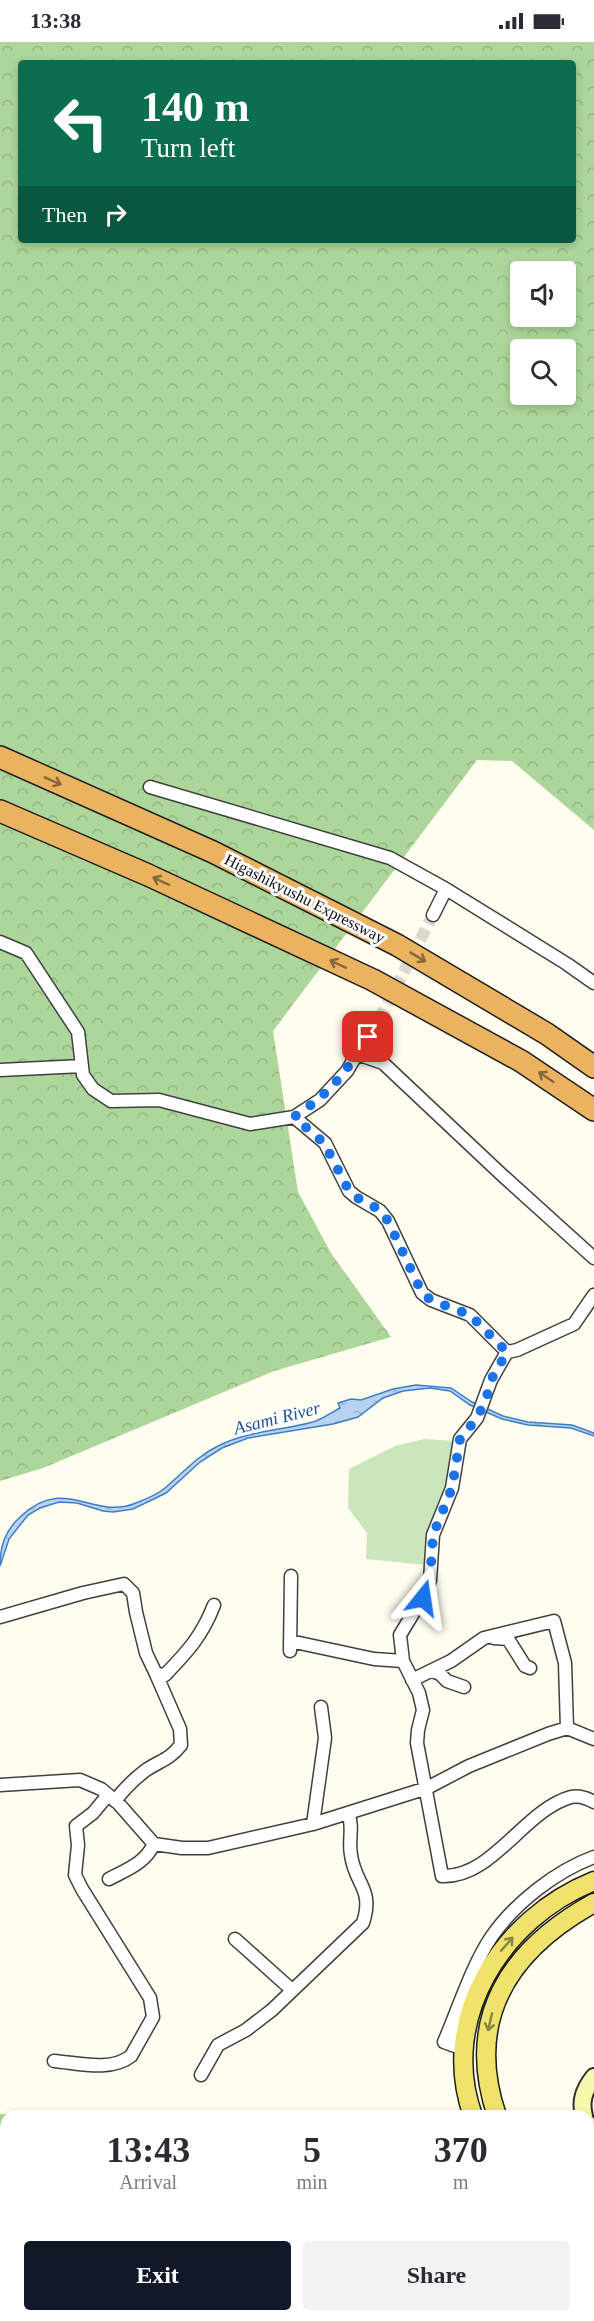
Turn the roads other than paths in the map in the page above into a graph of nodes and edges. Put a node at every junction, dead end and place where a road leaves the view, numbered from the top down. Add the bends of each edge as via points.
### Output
1 (0, 757) edge
2 (150, 787) dead end
3 (0, 811) edge
4 (446, 889) junction
5 (433, 915) tunnel mouth
6 (0, 942) edge
7 (594, 983) edge
8 (379, 1020) tunnel mouth
9 (357, 1054) junction
10 (82, 1066) junction
11 (594, 1067) edge
12 (0, 1070) edge
13 (594, 1110) edge
14 (294, 1117) junction
15 (594, 1258) edge
16 (594, 1295) edge
17 (507, 1352) junction
18 (291, 1576) dead end
19 (214, 1605) dead end
20 (0, 1617) edge
21 (484, 1638) junction
22 (403, 1661) junction
23 (530, 1668) dead end
24 (432, 1671) junction
25 (156, 1674) junction
26 (412, 1680) junction
27 (464, 1687) dead end
28 (321, 1707) dead end
29 (567, 1728) junction
30 (594, 1739) edge
31 (0, 1785) edge
32 (427, 1788) junction
33 (112, 1798) junction
34 (594, 1802) edge
35 (348, 1813) junction
36 (313, 1824) junction
37 (154, 1844) junction
38 (594, 1857) edge
39 (109, 1879) dead end
40 (594, 1881) edge
41 (594, 1903) edge
42 (235, 1939) dead end
43 (292, 1990) junction
44 (454, 2019) dead end
45 (54, 2061) dead end
46 (201, 2075) dead end
47 (594, 2077) edge
48 (472, 2110) edge
49 (496, 2110) edge
50 (583, 2110) edge

1 -> 11 highway, Higashikyushu Expressway via 213,852 398,945 547,1034
2 - 4 street via 390,858
13 -> 3 highway via 521,1061 373,980 148,874
4 - 5 street
4 - 7 street
6 - 10 street via 26,953 78,1032
8 - 9 street
9 - 14 street via 320,1100
9 - 15 street via 383,1063
10 - 12 street
10 - 14 street via 93,1089 111,1101 159,1100 250,1124
14 - 17 street via 324,1143 349,1191 380,1210 422,1293 470,1315
16 - 17 street via 574,1324
17 - 22 street via 477,1418 460,1439 452,1488 433,1535 430,1580 400,1635
18 - 22 street via 290,1646
19 - 25 street via 206,1627 192,1646 165,1674
20 - 25 street via 124,1584 134,1593 146,1653
21 - 23 street via 508,1639
21 - 24 street
21 - 29 street via 554,1621 565,1663
22 - 26 street
24 - 26 street
24 - 27 street
25 - 33 street via 180,1729 181,1745 172,1756
26 - 32 street via 423,1710 417,1743
28 - 36 street via 325,1738
29 - 30 street
29 - 32 street via 498,1753
31 - 33 street via 80,1780
32 - 34 street via 442,1876 453,1877 476,1868 548,1809 572,1797
32 - 35 street
33 - 37 street
33 - 45 street via 76,1826 75,1875 150,1998 153,2017 125,2061 106,2065
35 - 36 street
35 - 43 street via 352,1824 352,1861 366,1892 368,1908 363,1923
36 - 37 street via 208,1848
37 - 39 street via 136,1865
38 - 44 street via 579,1863 513,1911 491,1937
48 -> 40 main road via 463,2063 468,2015 476,1992 504,1947 522,1928 561,1897
41 -> 49 main road via 552,1929 533,1947 497,1999 486,2059
42 - 43 street
43 - 46 street via 246,2030 218,2045
47 - 50 street via 583,2096

